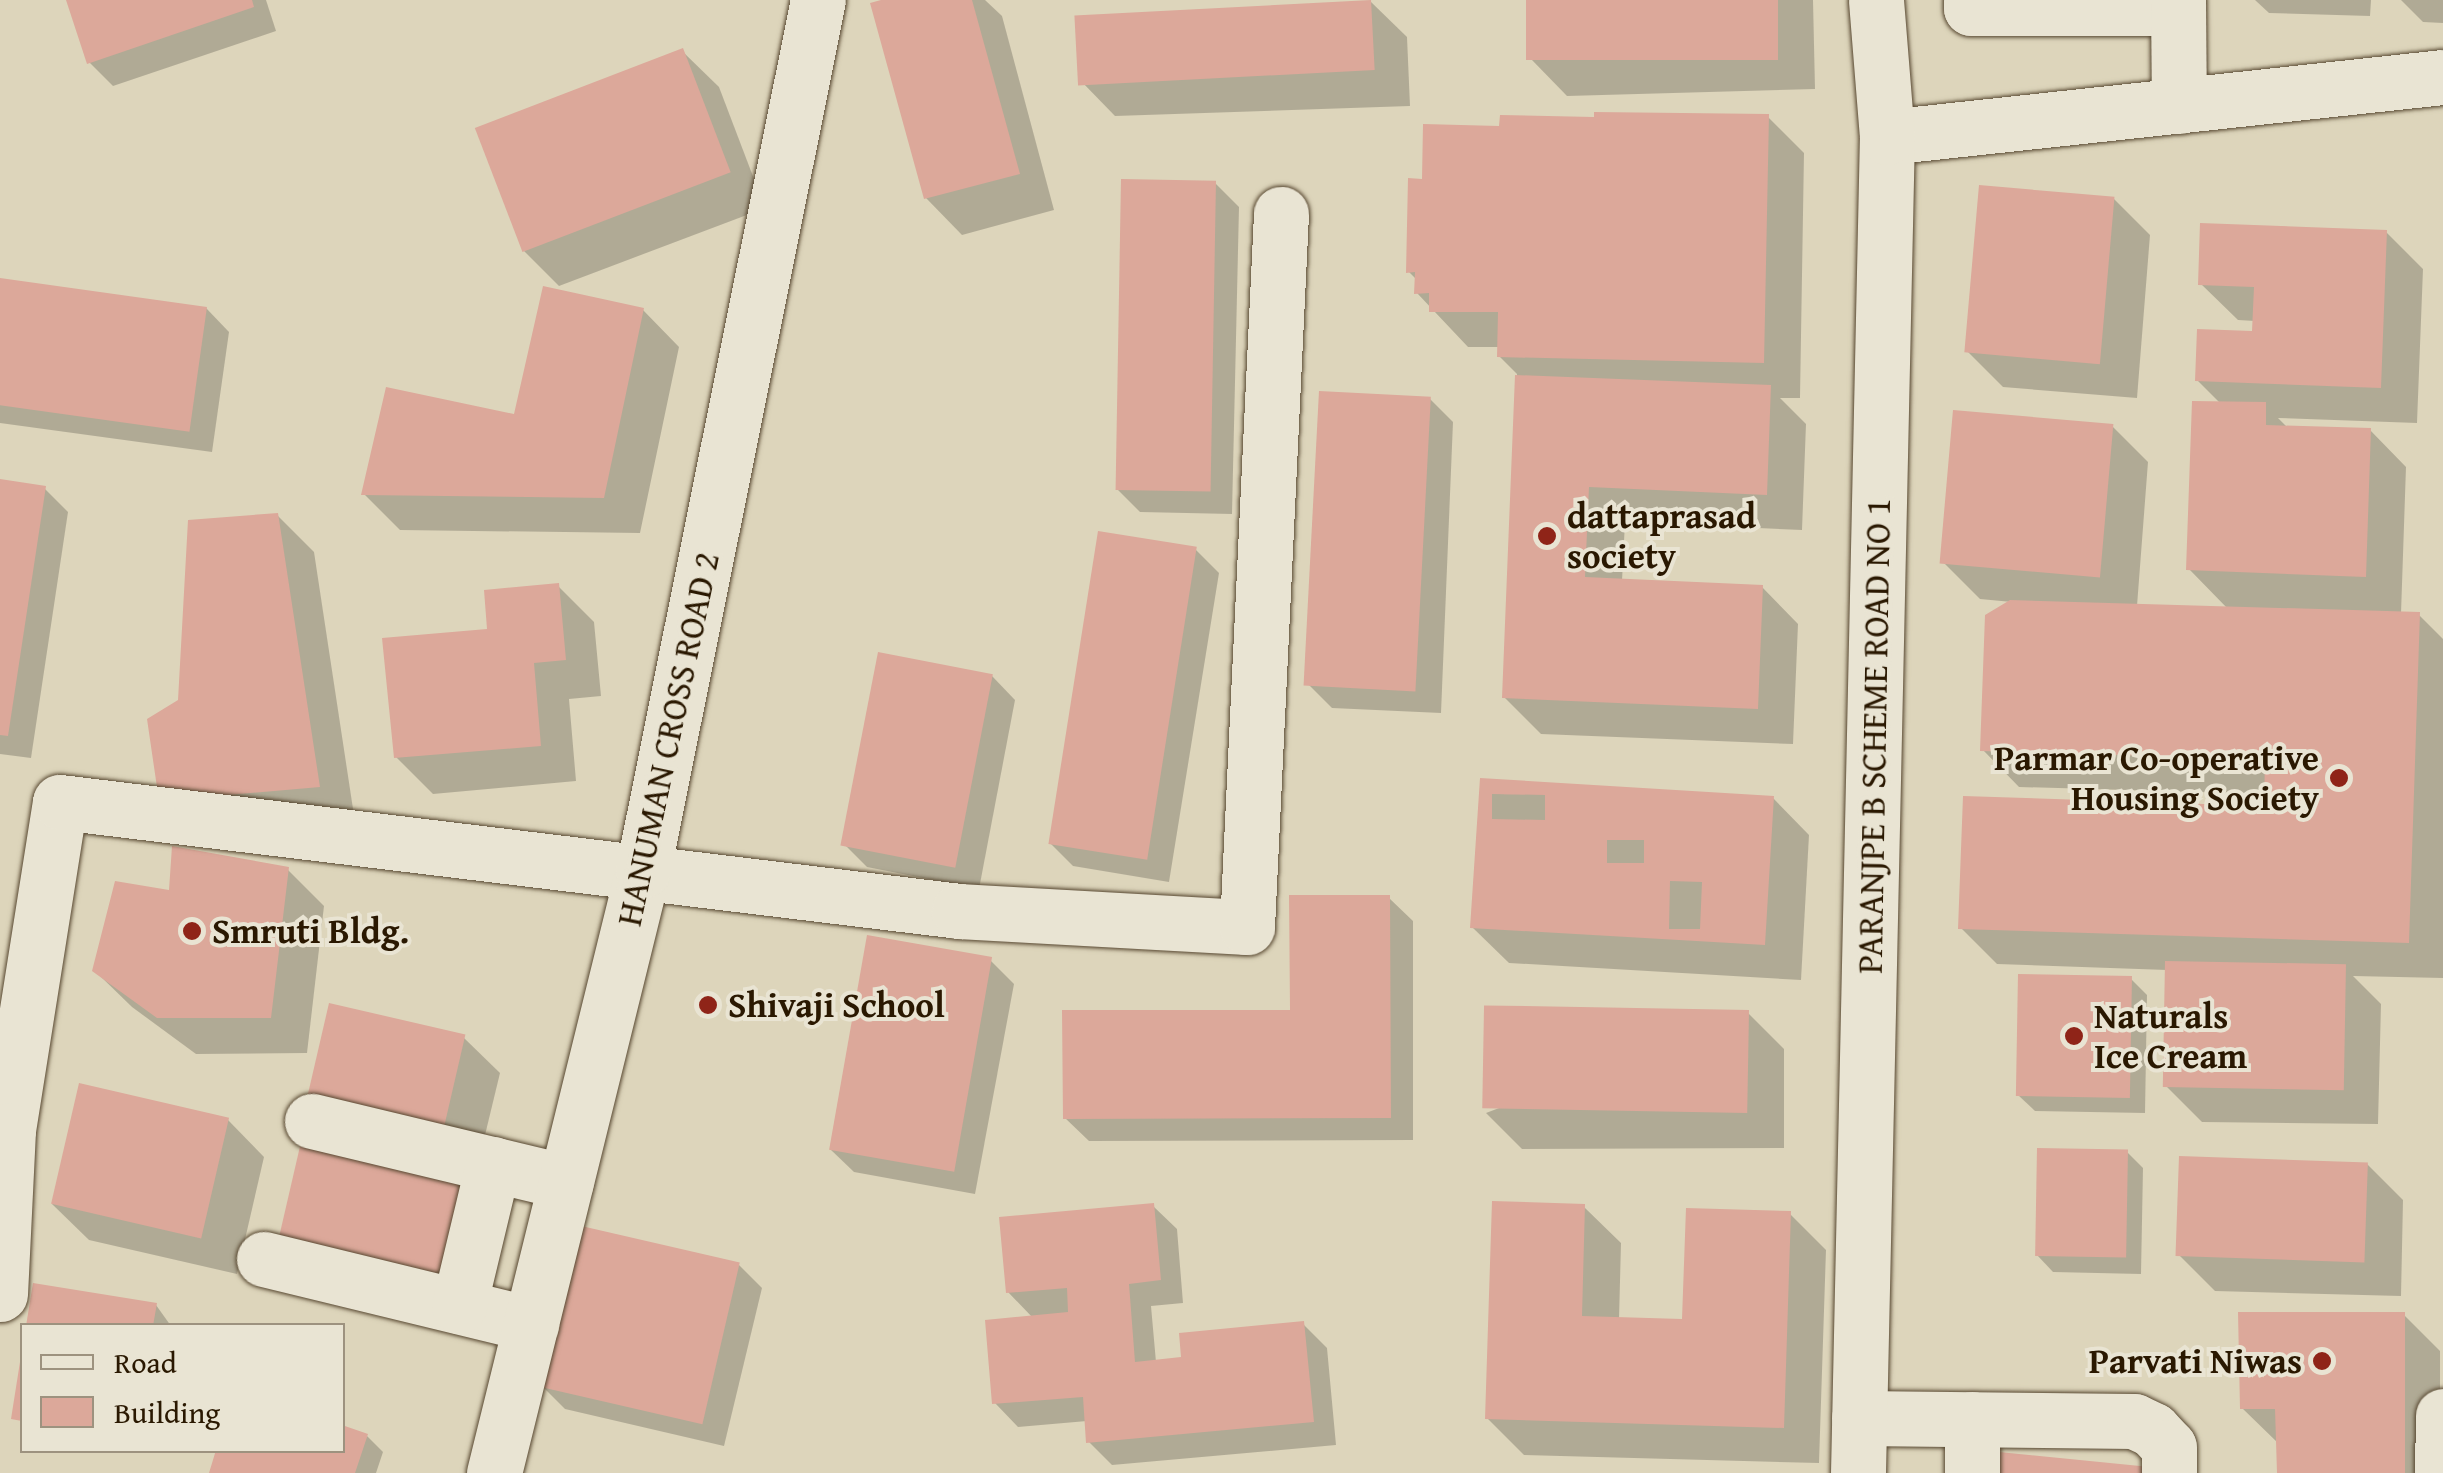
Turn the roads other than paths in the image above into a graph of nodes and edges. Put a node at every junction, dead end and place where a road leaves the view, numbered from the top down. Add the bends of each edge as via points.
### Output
1 (818, 0) edge
2 (1876, 0) edge
3 (1970, 0) edge
4 (2178, 4) edge
5 (2443, 78) edge
6 (2179, 106) junction
7 (1886, 137) junction
8 (1281, 214) dead end
9 (643, 870) junction
10 (312, 1121) dead end
11 (4, 1129) edge
12 (492, 1164) junction
13 (566, 1182) junction
14 (264, 1259) dead end
15 (0, 1294) edge
16 (459, 1306) junction
17 (531, 1324) junction
18 (2443, 1416) edge
19 (1859, 1418) junction
20 (1972, 1419) junction
21 (494, 1473) edge
22 (1858, 1473) edge
23 (1972, 1473) edge
24 (2170, 1473) edge
25 (2442, 1473) edge

1 - 9 street, HANUMAN CROSS ROAD 2
2 - 7 street, PARANJPE B SCHEME ROAD NO 1
3 - 4 street via 1971,8
4 - 6 street
5 - 6 street
6 - 7 street
7 - 19 street, PARANJPE B SCHEME ROAD NO 1
8 - 9 street via 1246,927 959,911
9 - 11 street via 60,802
9 - 13 street, HANUMAN CROSS ROAD 2
10 - 12 street
11 - 15 street
12 - 13 street
12 - 16 street
13 - 17 street, HANUMAN CROSS ROAD 2
14 - 16 street
16 - 17 street
17 - 21 street, HANUMAN CROSS ROAD 2
18 - 25 street
19 - 20 street
19 - 22 street, PARANJPE B SCHEME ROAD NO 1
20 - 23 street
20 - 24 street via 2134,1421 2169,1447

